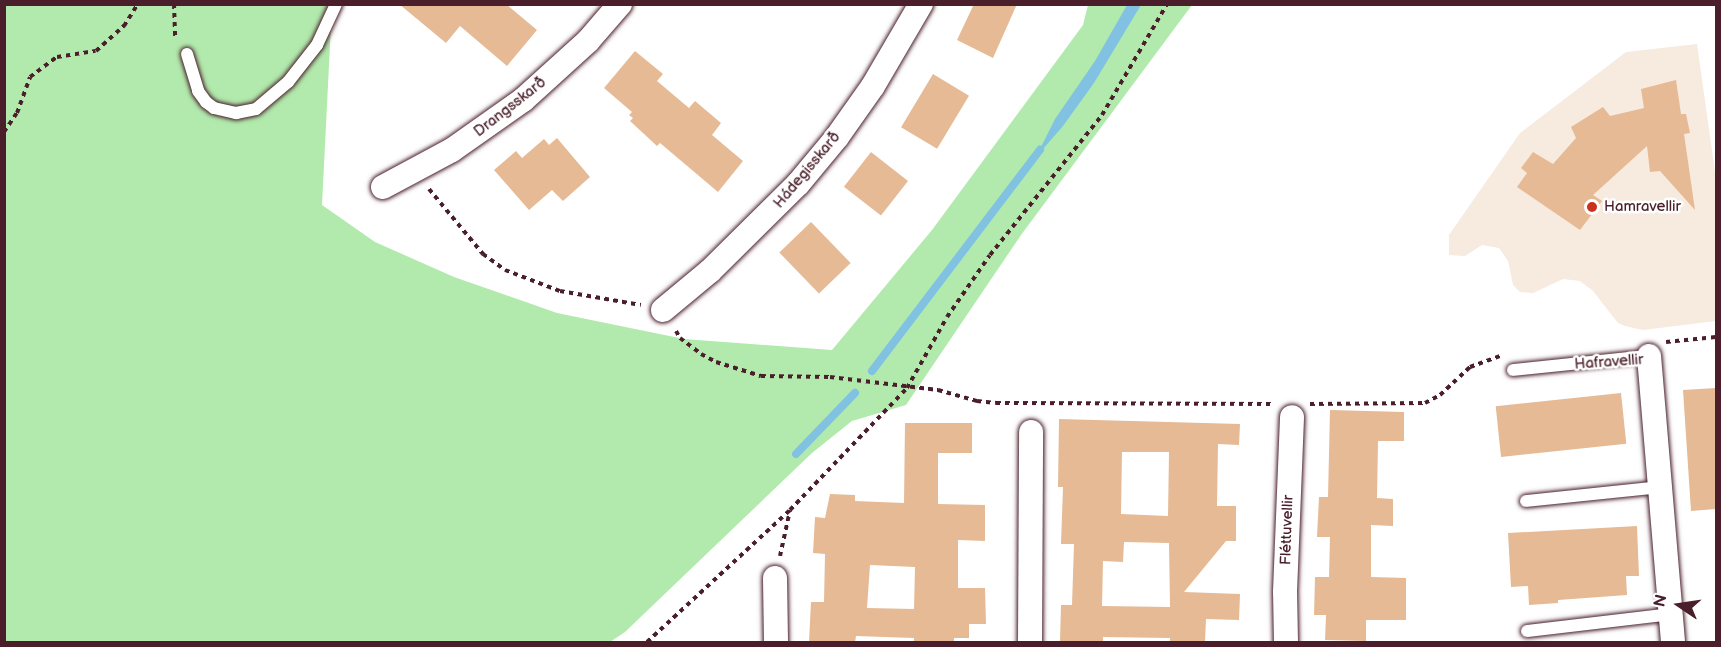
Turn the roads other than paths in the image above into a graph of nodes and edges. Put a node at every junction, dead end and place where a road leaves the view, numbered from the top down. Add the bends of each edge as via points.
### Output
1 (336, 4) edge
2 (620, 4) edge
3 (921, 4) edge
4 (187, 54) road end
5 (383, 187) dead end
6 (663, 310) road end
7 (1655, 349) joint
8 (1513, 370) dead end
9 (1293, 408) road end
10 (1031, 432) dead end
11 (1662, 486) junction
12 (1526, 501) dead end
13 (775, 578) road end
14 (1672, 614) junction
15 (1527, 631) dead end
16 (776, 642) edge
17 (1030, 642) edge
18 (1286, 642) edge
19 (1673, 642) edge

1 - 4 lane via 317,45 288,82 256,109 236,113 206,102 198,91
2 - 5 street, Drangsskarð via 588,41 524,100 414,172
3 - 6 street, Hádegisskarð via 873,86 798,184 710,271
7 - 8 lane, Hafravellir
7 - 11 street, Hafravellir
9 - 18 street, Fléttuvellir
10 - 17 street
11 - 12 lane
11 - 14 street, Hafravellir
13 - 16 street
14 - 15 lane
14 - 19 street, Hafravellir

